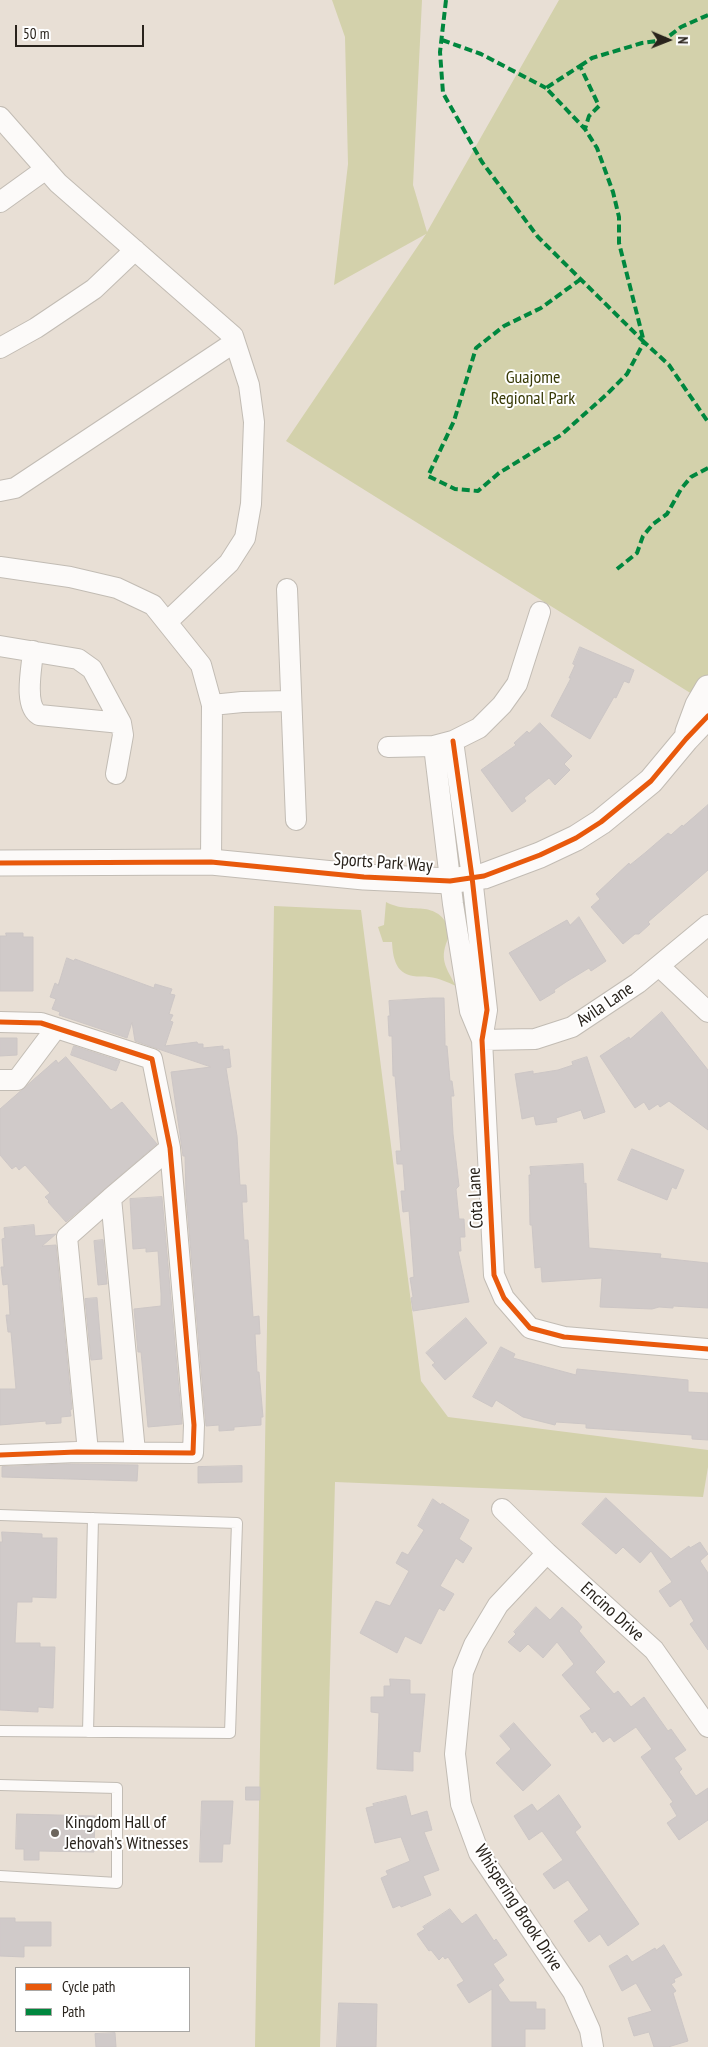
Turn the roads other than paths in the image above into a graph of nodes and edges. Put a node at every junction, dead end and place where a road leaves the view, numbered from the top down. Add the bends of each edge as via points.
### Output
1 (0, 117) edge
2 (46, 169) junction
3 (0, 202) edge
4 (136, 250) junction
5 (235, 342) junction
6 (0, 348) edge
7 (0, 491) edge
8 (0, 567) edge
9 (287, 589) dead end
10 (540, 612) dead end
11 (168, 622) junction
12 (0, 646) edge
13 (33, 651) junction
14 (708, 688) edge
15 (291, 701) junction
16 (212, 705) junction
17 (708, 716) edge
18 (121, 723) junction
19 (686, 739) junction
20 (443, 744) junction
21 (388, 747) dead end
22 (116, 774) dead end
23 (296, 820) dead end
24 (211, 862) junction
25 (0, 863) edge
26 (461, 879) junction
27 (708, 925) edge
28 (659, 966) junction
29 (708, 1012) edge
30 (0, 1022) edge
31 (56, 1028) junction
32 (482, 1040) junction
33 (0, 1080) edge
34 (170, 1148) junction
35 (111, 1198) junction
36 (708, 1349) edge
37 (88, 1452) junction
38 (135, 1452) junction
39 (0, 1455) edge
40 (502, 1509) dead end
41 (0, 1515) edge
42 (93, 1518) junction
43 (547, 1553) junction
44 (708, 1727) edge
45 (0, 1731) edge
46 (88, 1732) junction
47 (0, 1785) edge
48 (0, 1876) edge
49 (593, 2047) edge

1 - 2 street
2 - 3 street
2 - 4 street
4 - 5 street via 233,336
4 - 6 street via 94,289
5 - 7 street via 16,488
5 - 11 street via 249,385 254,422 251,504 245,538 229,563
8 - 11 street via 70,577 117,588 153,605
9 - 15 street
10 - 20 street via 518,684 478,728
11 - 16 street via 201,665
12 - 13 street
13 - 18 street via 78,659 87,664
13 - 18 street via 30,697 34,712
14 - 19 street, Sports Park Way
15 - 16 street
15 - 23 street
16 - 24 street
17 - 19 street, Sports Park Way
18 - 22 street via 123,735
19 - 26 street, Sports Park Way via 651,781 576,838 484,876
20 - 21 street
20 - 26 street, Cota Lane
24 - 25 street, Sports Park Way
24 - 26 street, Sports Park Way via 364,877
26 - 32 street, Cota Lane via 470,1011
27 - 28 street, Avila Lane
28 - 29 street
28 - 32 street, Avila Lane via 572,1027 535,1039
30 - 31 street via 40,1023
31 - 33 street via 17,1080
31 - 34 street via 152,1059
32 - 36 street, Cota Lane via 494,1275 504,1298 530,1328 564,1337
34 - 35 street
34 - 38 street via 194,1425 193,1453
35 - 37 street via 67,1237
35 - 38 street
37 - 38 street
37 - 39 street
40 - 43 street, Encino Drive
41 - 42 lane
42 - 46 lane
42 - 46 lane via 237,1523 230,1733
43 - 44 street, Encino Drive via 654,1650
43 - 49 street, Whispering Brook Drive via 498,1605 474,1645 463,1672 455,1754 461,1804 478,1853 573,1992 590,2030
45 - 46 lane
47 - 48 lane via 118,1788 117,1883

